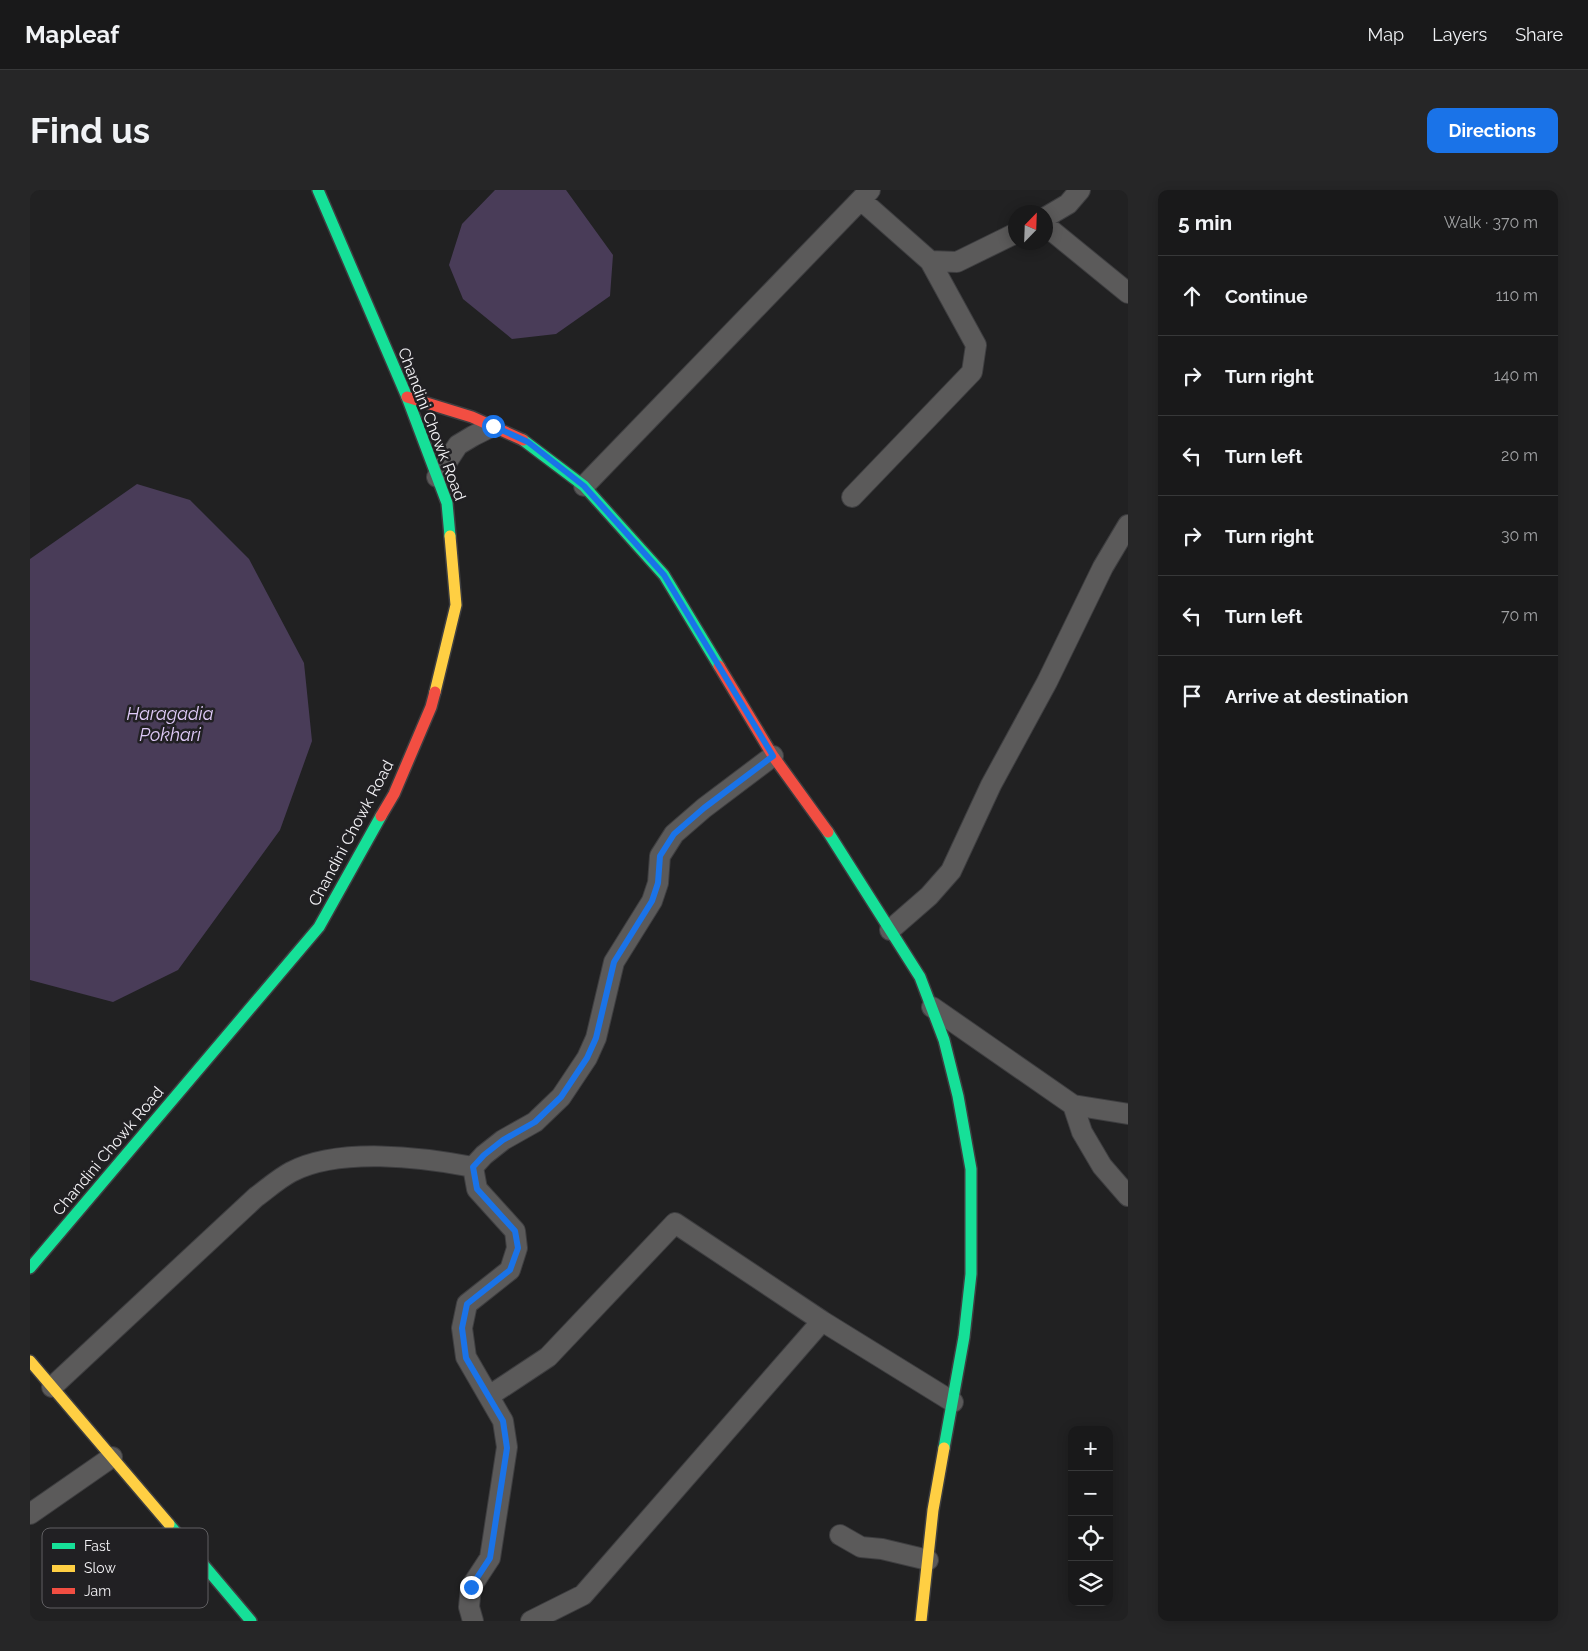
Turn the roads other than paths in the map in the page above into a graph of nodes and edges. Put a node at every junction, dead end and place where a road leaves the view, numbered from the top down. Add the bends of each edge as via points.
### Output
1 (318, 190) edge
2 (1080, 190) edge
3 (865, 195) edge
4 (1053, 213) edge
5 (1053, 232) edge
6 (1008, 237) edge
7 (930, 261) junction
8 (1128, 293) edge
9 (407, 397) junction
10 (493, 426) junction
11 (437, 477) junction
12 (584, 486) junction
13 (852, 497) dead end
14 (1128, 525) edge
15 (773, 756) junction
16 (890, 930) junction
17 (932, 1007) junction
18 (1073, 1105) junction
19 (1128, 1114) edge
20 (473, 1167) junction
21 (1128, 1196) edge
22 (30, 1268) edge
23 (822, 1321) junction
24 (30, 1361) edge
25 (52, 1386) junction
26 (489, 1396) junction
27 (952, 1402) junction
28 (112, 1457) junction
29 (30, 1514) edge
30 (172, 1528) edge
31 (840, 1535) dead end
32 (928, 1560) junction
33 (208, 1570) edge
34 (251, 1621) edge
35 (473, 1621) edge
36 (531, 1621) edge
37 (921, 1621) edge

1 - 9 street, Chandini Chowk Road
2 - 4 street via 1068,204
3 - 7 street
3 - 12 street
5 - 8 street
6 - 7 street via 957,262
7 - 13 street via 976,345 972,372
9 - 10 street
9 - 11 street, Chandini Chowk Road
10 - 11 street via 458,445
10 - 12 street via 528,442
11 - 22 street, Chandini Chowk Road via 447,503 456,605 431,707 394,794 319,926
12 - 15 street via 664,575
14 - 16 street via 991,784 951,871 929,896
15 - 16 street via 821,820
15 - 20 street via 674,834 660,856 658,883 652,901 614,962 596,1038 587,1058 561,1097 535,1122 503,1140
16 - 17 street via 920,977
17 - 18 street
17 - 27 street via 956,1087 971,1169 971,1274
18 - 19 street
18 - 21 street via 1082,1132 1102,1166
20 - 25 street via 438,1160 358,1157 323,1161 290,1172 256,1197
20 - 26 street via 477,1189 515,1231 518,1248 510,1270 467,1304 462,1328 466,1358
23 - 26 street via 675,1223 548,1357
23 - 27 street
23 - 36 street via 583,1595
24 - 25 street
25 - 28 street
26 - 35 street via 503,1421 507,1448 490,1558 471,1587 469,1607
27 - 32 street via 933,1510
28 - 29 street
28 - 30 street
31 - 32 street via 861,1547
32 - 37 street
33 - 34 street

